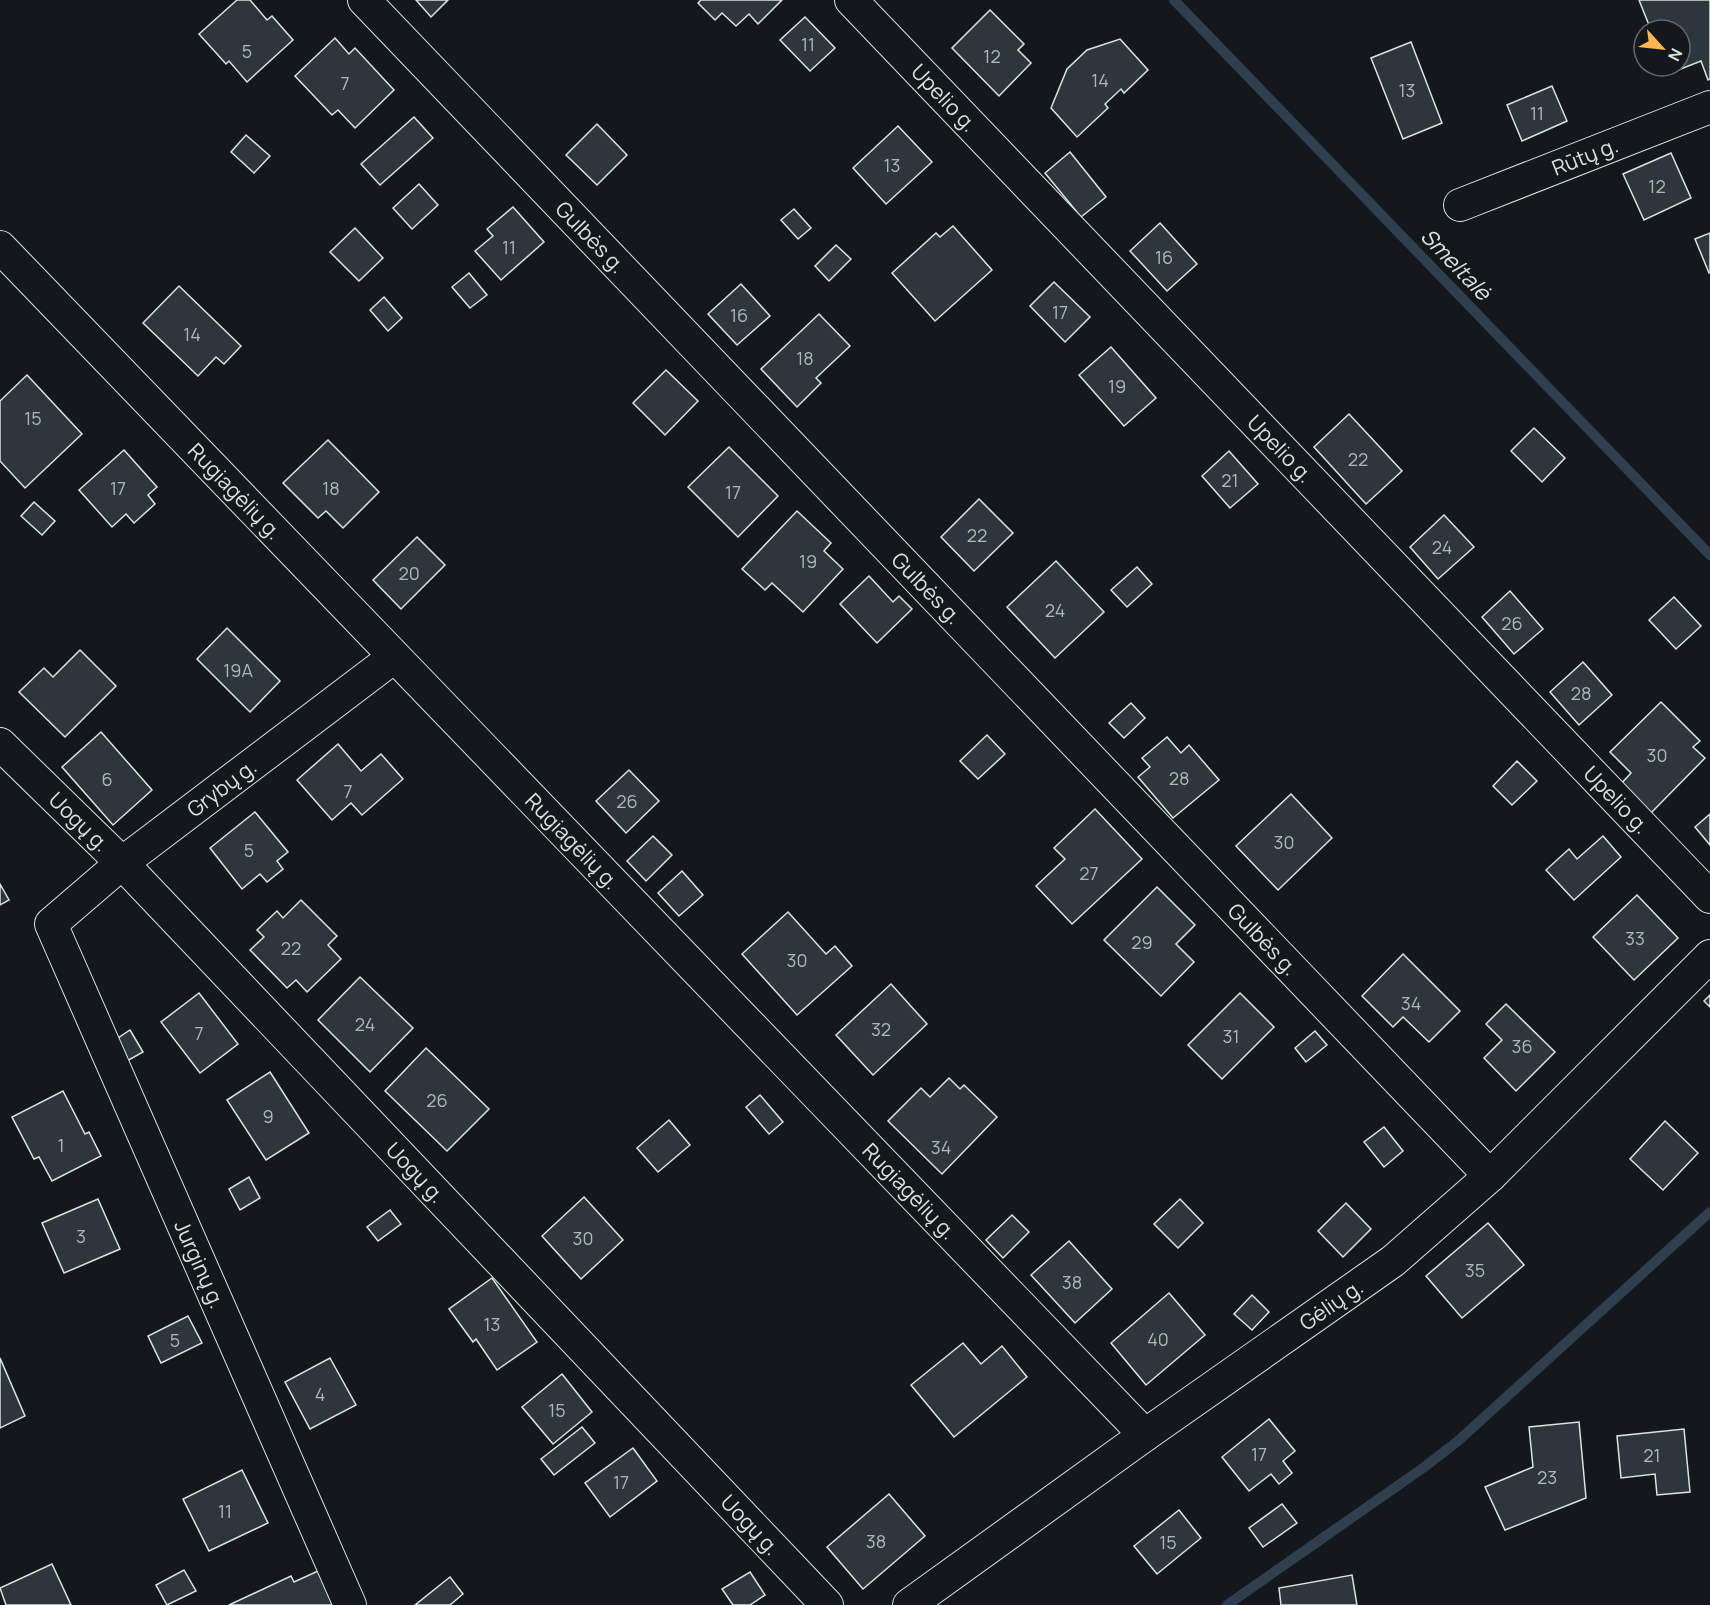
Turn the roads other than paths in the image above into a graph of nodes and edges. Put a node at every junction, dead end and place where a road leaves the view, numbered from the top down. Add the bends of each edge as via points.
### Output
1 (364, 0) edge
2 (851, 0) edge
3 (1710, 108) edge
4 (1460, 205) dead end
5 (0, 247) edge
6 (394, 657) junction
7 (0, 744) edge
8 (122, 863) junction
9 (1710, 897) edge
10 (51, 924) joint
11 (1710, 956) edge
12 (1490, 1176) junction
13 (1145, 1435) junction
14 (350, 1605) edge
15 (827, 1605) edge
16 (909, 1605) edge

1 - 12 street, Gulbės g.
2 - 9 street, Upelio g.
3 - 4 street, Rūtų g.
5 - 6 street, Rugiagėlių g.
6 - 8 street, Grybų g.
6 - 13 street, Rugiagėlių g.
7 - 8 street, Uogų g.
8 - 10 street, Grybų g.
8 - 15 street, Uogų g.
10 - 14 street, Jurginų g.
11 - 12 street, Gėlių g.
12 - 13 street, Gėlių g. via 1393,1261
13 - 16 street, Gėlių g.

